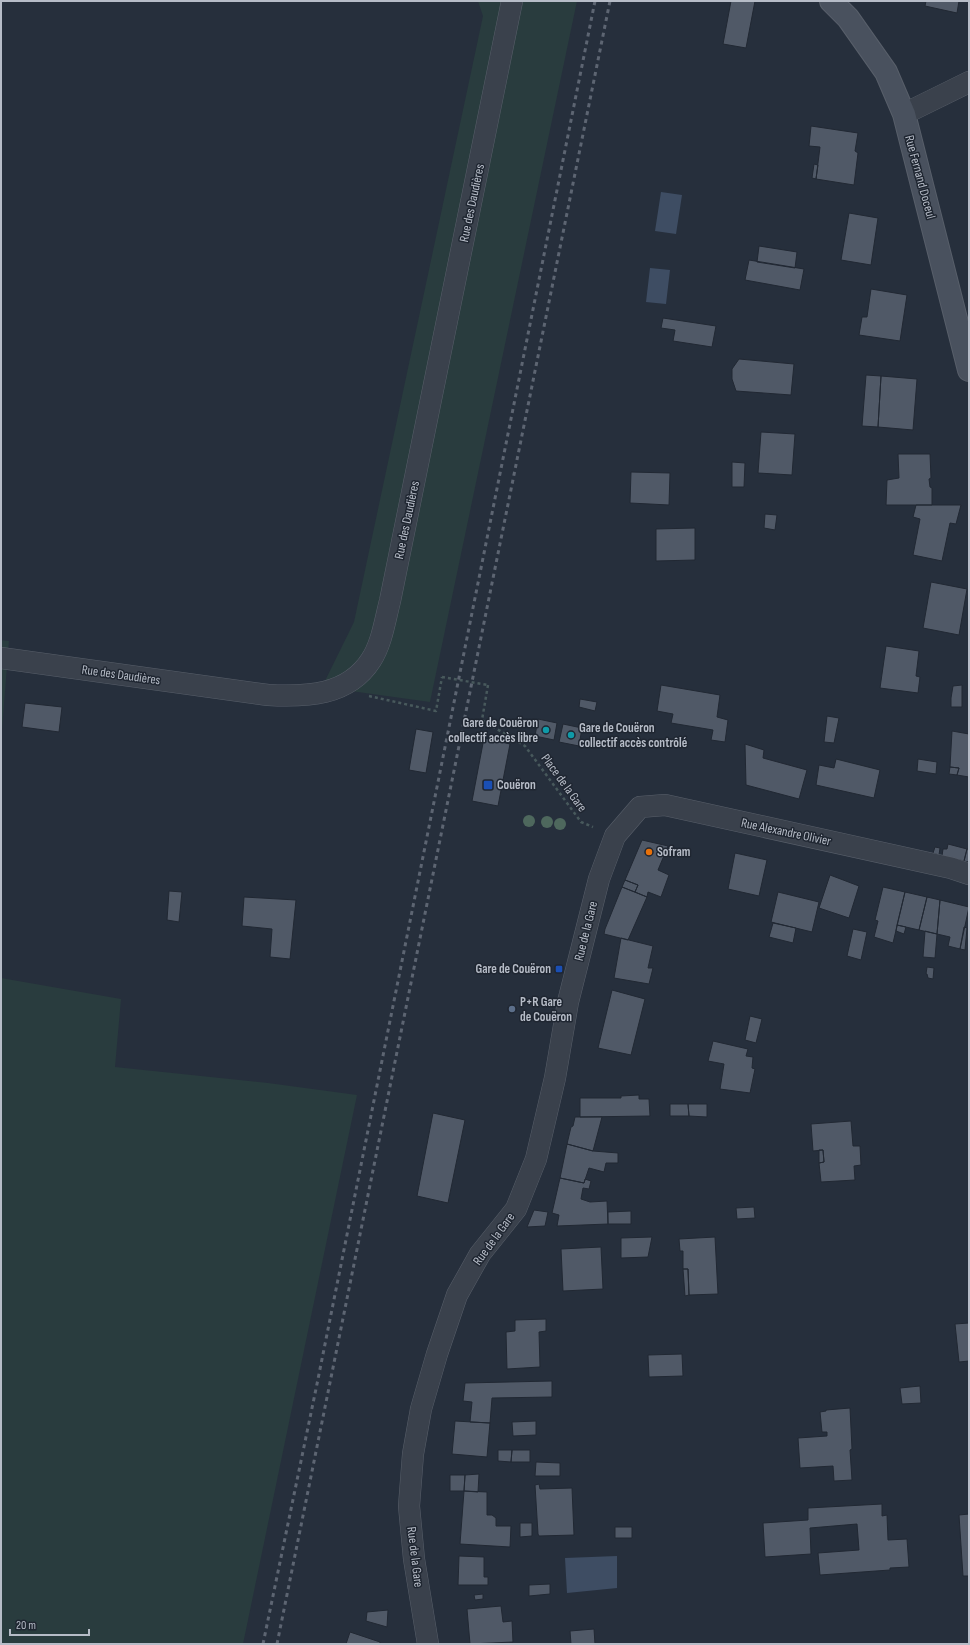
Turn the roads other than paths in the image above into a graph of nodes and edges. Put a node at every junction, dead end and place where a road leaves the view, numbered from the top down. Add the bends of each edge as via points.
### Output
1 (512, 1) edge
2 (831, 1) edge
3 (969, 82) edge
4 (904, 114) junction
5 (963, 323) edge
6 (969, 370) edge
7 (1, 658) edge
8 (615, 836) joint
9 (969, 874) edge
10 (428, 1644) edge

1 - 7 street, Rue des Daudières via 390,601 380,639 361,673 336,689 306,696 268,695
2 - 4 street, Rue Fernand Doceul via 848,18 886,72
3 - 4 street
4 - 5 street, Rue Fernand Doceul
5 - 6 street, Rue Fernand Doceul
8 - 9 street, Rue Alexandre Olivier via 640,807 665,805
8 - 10 street, Rue de la Gare via 599,879 568,1002 555,1078 536,1159 516,1209 480,1254 457,1295 421,1409 413,1454 409,1506 414,1559

